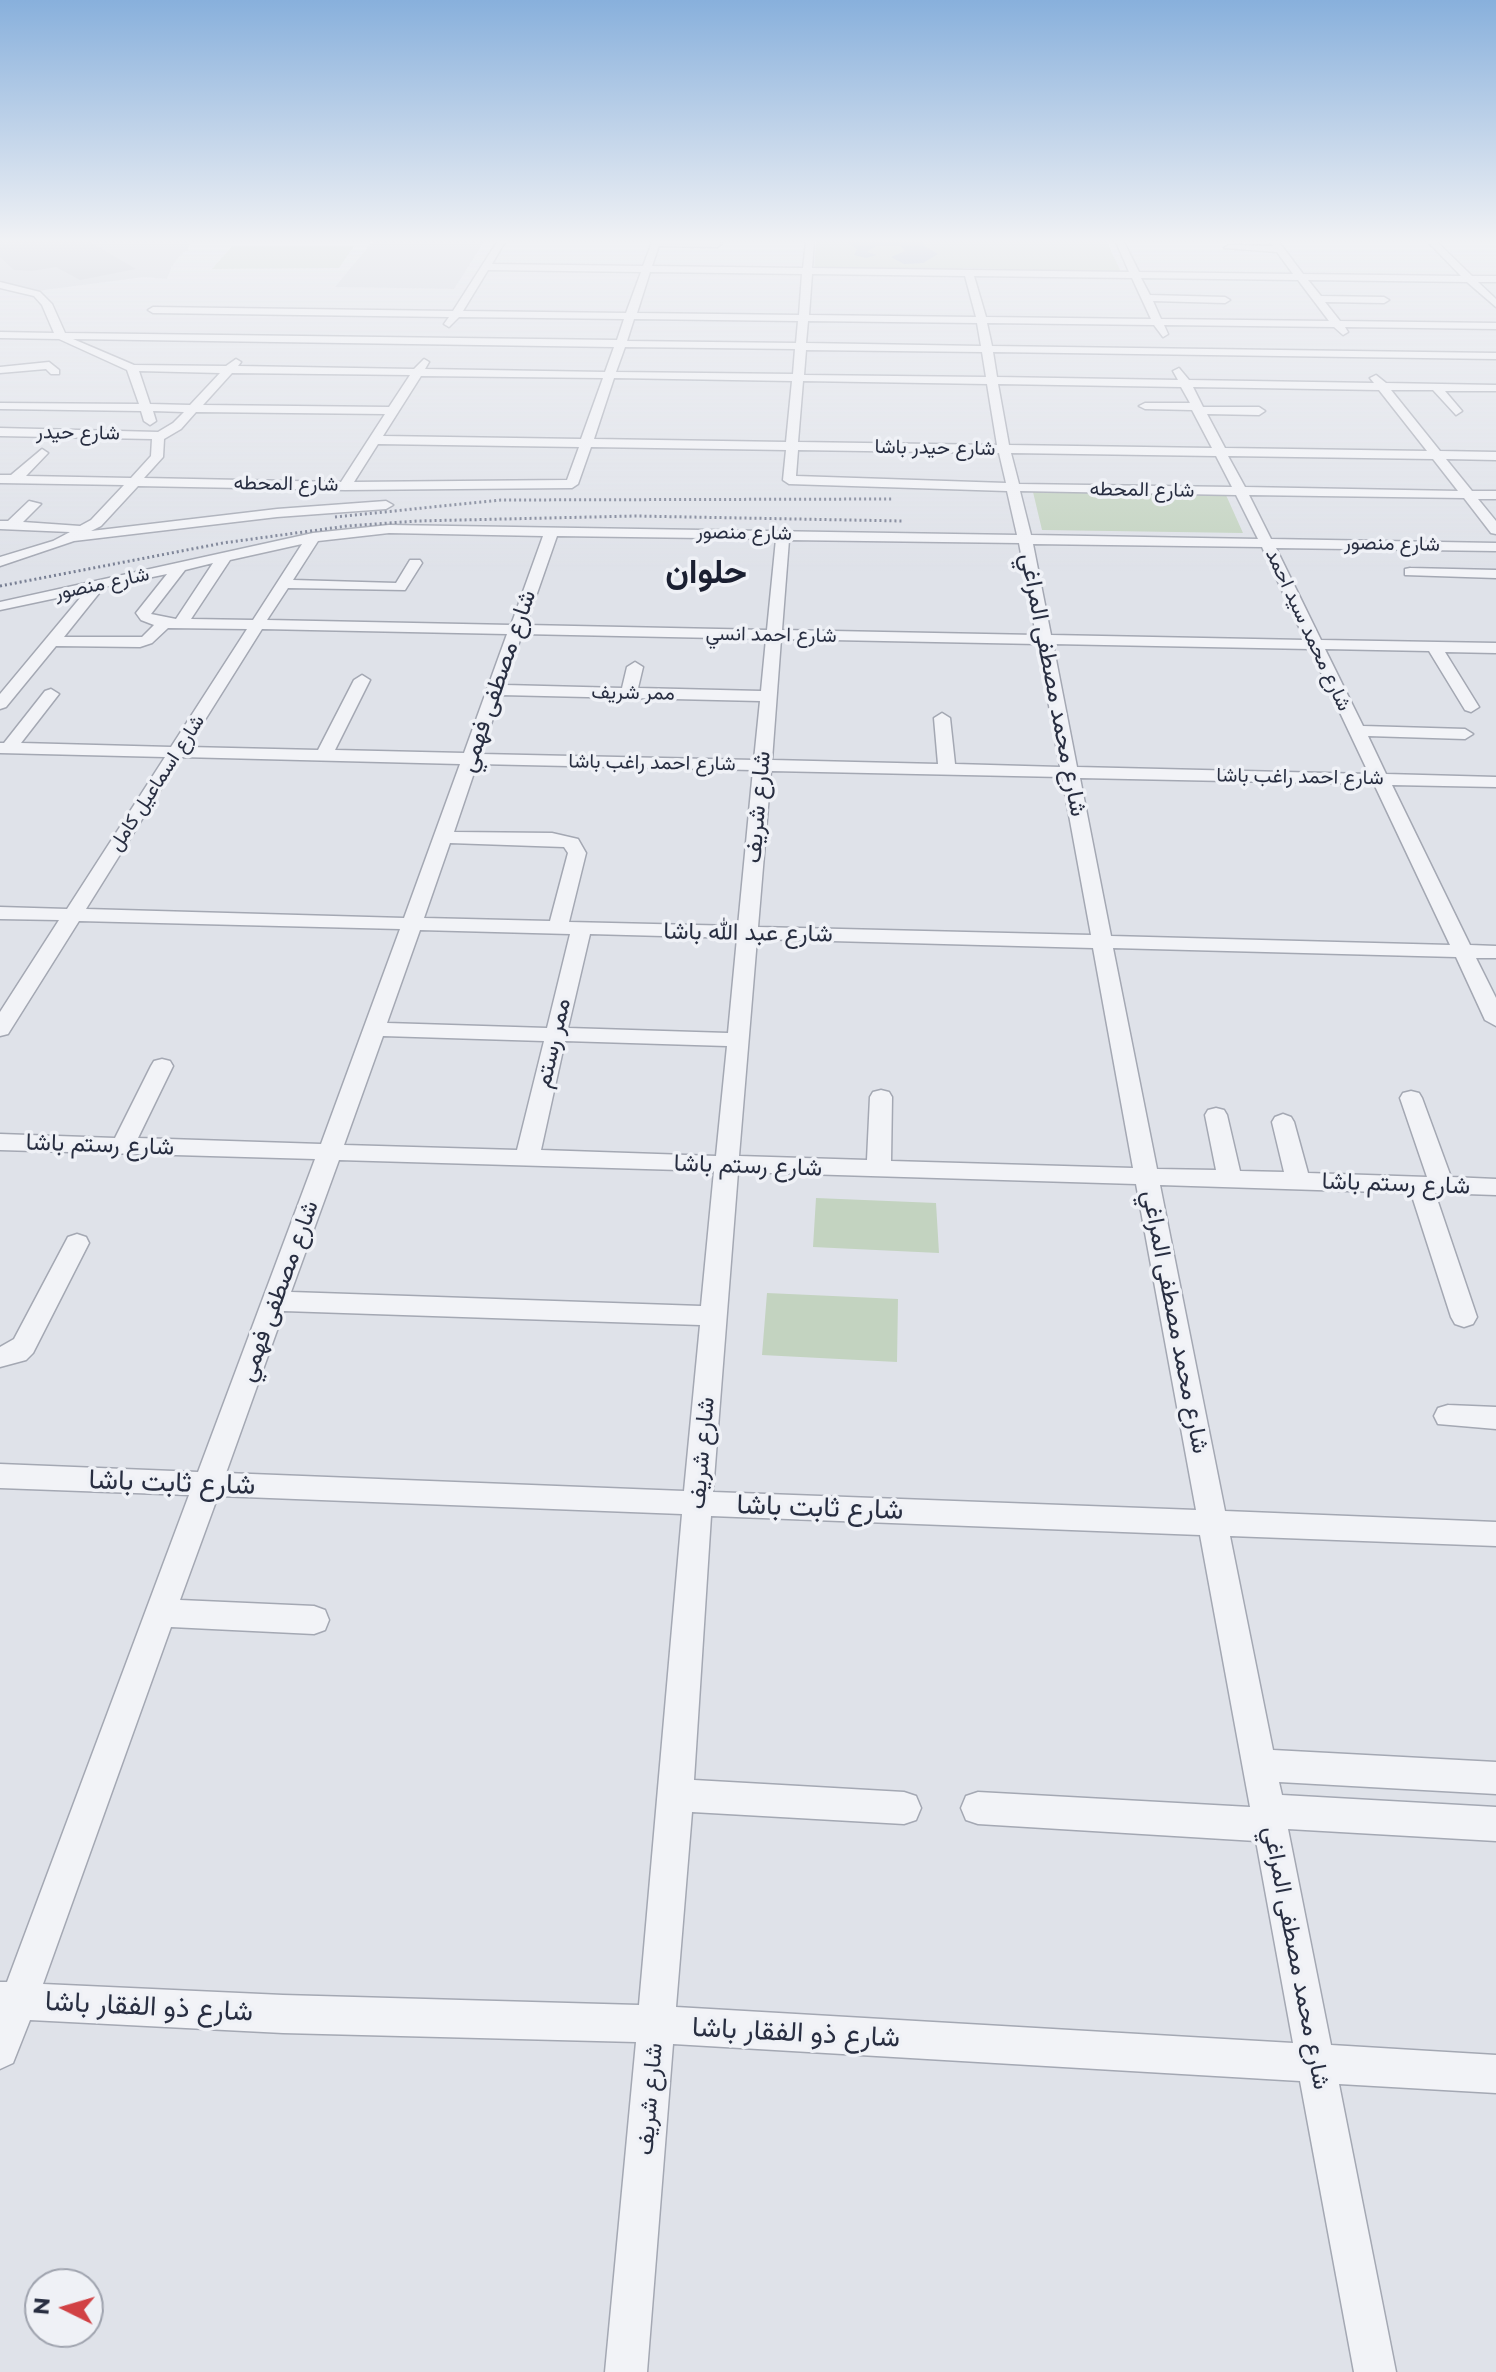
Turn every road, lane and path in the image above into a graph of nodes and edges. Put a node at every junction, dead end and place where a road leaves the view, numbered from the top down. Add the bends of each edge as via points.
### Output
1 (98, 353) edge
2 (244, 353) edge
3 (430, 353) edge
4 (618, 353) edge
5 (678, 353) edge
6 (772, 353) edge
7 (802, 353) edge
8 (988, 353) edge
9 (1172, 353) edge
10 (1277, 353) edge
11 (1359, 354) junction
12 (1496, 356) edge
13 (733, 361) junction
14 (132, 368) junction
15 (0, 370) edge
16 (229, 370) junction
17 (55, 372) dead end
18 (418, 372) junction
19 (610, 375) junction
20 (799, 378) junction
21 (25, 381) dead end
22 (993, 381) junction
23 (0, 383) edge
24 (1184, 384) junction
25 (1382, 387) junction
26 (1437, 388) junction
27 (1496, 388) edge
28 (0, 406) edge
29 (1145, 406) dead end
30 (146, 407) junction
31 (194, 408) junction
32 (1197, 408) junction
33 (393, 411) junction
34 (1259, 411) dead end
35 (1456, 411) dead end
36 (0, 432) edge
37 (157, 440) junction
38 (375, 440) junction
39 (587, 442) junction
40 (792, 446) junction
41 (1004, 449) junction
42 (1220, 452) junction
43 (42, 453) dead end
44 (1437, 455) junction
45 (1496, 456) edge
46 (17, 462) dead end
47 (83, 463) dead end
48 (0, 478) edge
49 (15, 479) junction
50 (66, 480) junction
51 (130, 481) junction
52 (345, 486) junction
53 (1014, 487) junction
54 (1240, 491) junction
55 (1468, 495) junction
56 (1496, 495) edge
57 (34, 504) dead end
58 (386, 505) dead end
59 (6, 526) edge
60 (552, 530) junction
61 (1496, 530) edge
62 (74, 533) junction
63 (783, 534) junction
64 (313, 537) junction
65 (1025, 538) junction
66 (1266, 542) junction
67 (1395, 545) junction
68 (1496, 547) edge
69 (225, 556) junction
70 (0, 559) edge
71 (415, 563) dead end
72 (180, 566) junction
73 (1410, 572) junction
74 (1496, 574) edge
75 (99, 584) junction
76 (283, 584) junction
77 (1422, 592) dead end
78 (0, 606) edge
79 (164, 623) junction
80 (181, 623) junction
81 (257, 624) junction
82 (516, 630) junction
83 (776, 635) junction
84 (1045, 640) junction
85 (52, 641) junction
86 (1315, 645) junction
87 (1434, 647) junction
88 (1496, 648) edge
89 (635, 667) dead end
90 (362, 680) dead end
91 (496, 690) junction
92 (629, 693) junction
93 (51, 694) dead end
94 (770, 696) junction
95 (0, 704) edge
96 (1471, 707) dead end
97 (942, 718) dead end
98 (1356, 731) junction
99 (1465, 734) dead end
100 (5, 748) edge
101 (176, 752) junction
102 (324, 755) junction
103 (472, 758) junction
104 (762, 765) junction
105 (947, 769) junction
106 (1070, 772) junction
107 (1380, 779) junction
108 (1496, 782) edge
109 (444, 837) junction
110 (0, 913) edge
111 (72, 915) junction
112 (411, 924) junction
113 (558, 928) junction
114 (581, 928) junction
115 (746, 933) junction
116 (1102, 942) junction
117 (1463, 951) junction
118 (1496, 952) edge
119 (1496, 1020) edge
120 (2, 1022) edge
121 (374, 1029) junction
122 (554, 1035) junction
123 (739, 1040) junction
124 (162, 1066) dead end
125 (881, 1097) dead end
126 (1411, 1098) dead end
127 (1216, 1115) dead end
128 (1283, 1122) dead end
129 (0, 1142) edge
130 (123, 1146) junction
131 (330, 1152) junction
132 (527, 1158) junction
133 (728, 1165) junction
134 (879, 1170) junction
135 (1147, 1177) junction
136 (1230, 1179) junction
137 (1298, 1181) junction
138 (1431, 1186) junction
139 (1496, 1187) edge
140 (77, 1243) dead end
141 (275, 1301) junction
142 (714, 1316) junction
143 (1464, 1317) dead end
144 (0, 1357) edge
145 (1448, 1416) dead end
146 (1496, 1418) edge
147 (0, 1476) edge
148 (208, 1484) junction
149 (697, 1503) junction
150 (1213, 1523) junction
151 (1496, 1534) edge
152 (161, 1613) junction
153 (314, 1620) dead end
154 (1259, 1765) junction
155 (1496, 1778) edge
156 (676, 1795) junction
157 (904, 1808) dead end
158 (978, 1808) dead end
159 (1270, 1818) junction
160 (1496, 1824) edge
161 (9, 2001) edge
162 (656, 2024) junction
163 (0, 2050) edge
164 (1317, 2064) junction
165 (1496, 2074) edge
166 (626, 2372) edge
167 (1375, 2372) edge

1 - 14 street
2 - 16 street
3 - 18 street
4 - 19 street
5 - 13 street
6 - 13 street
7 - 20 street
8 - 22 street, شارع محمد مصطفى المراغي
9 - 24 street, شارع محمد سيد احمد
10 - 11 street
11 - 12 street
11 - 25 street
13 - 19 street
13 - 20 street
14 - 16 street
14 - 30 street
15 - 17 street via 49,365
16 - 18 street
16 - 31 street
18 - 19 street
18 - 33 street
19 - 39 street
20 - 22 street
20 - 40 street
21 - 23 street
22 - 24 street
22 - 41 street, شارع محمد مصطفى المراغي
24 - 25 street
24 - 32 street, شارع محمد سيد احمد
25 - 26 street
25 - 44 street
26 - 27 street
26 - 35 street
28 - 30 street, شارع حيدر
29 - 32 street
30 - 31 street, شارع حيدر
30 - 37 street
31 - 33 street, شارع حيدر
31 - 37 street
32 - 34 street
32 - 42 street, شارع محمد سيد احمد
33 - 38 street
36 - 37 street, شارع حيدر
37 - 51 street via 159,455
38 - 39 street, شارع حيدر باشا
38 - 52 street
39 - 40 street, شارع حيدر باشا
39 - 52 street, شارع المحطه via 572,484
40 - 41 street, شارع حيدر باشا
40 - 53 street, شارع المحطه via 789,480
41 - 42 street, شارع حيدر باشا
41 - 53 street, شارع محمد مصطفى المراغي
42 - 44 street, شارع حيدر باشا
42 - 54 street, شارع محمد سيد احمد
43 - 49 street
44 - 45 street, شارع حيدر باشا
44 - 55 street
46 - 48 street
47 - 50 street
48 - 49 street, شارع المحطه
49 - 50 street, شارع المحطه
50 - 51 street, شارع المحطه
51 - 52 street, شارع المحطه via 230,478
51 - 62 street via 96,523
53 - 54 street, شارع المحطه
53 - 65 street, شارع محمد مصطفى المراغي
54 - 55 street, شارع المحطه
54 - 66 street, شارع محمد سيد احمد
55 - 56 street, شارع المحطه
55 - 61 street
57 - 59 street
58 - 62 street
59 - 62 street
60 - 63 street, شارع منصور
60 - 64 street, شارع منصور via 389,529
60 - 82 street, شارع مصطفى فهمي
62 - 70 street
63 - 65 street, شارع منصور
63 - 83 street, شارع شريف
64 - 69 street, شارع منصور
64 - 76 street, شارع اسماعيل كامل
65 - 66 street, شارع منصور
65 - 84 street, شارع محمد مصطفى المراغي
66 - 67 street, شارع منصور
66 - 86 street, شارع محمد سيد احمد
67 - 68 street, شارع منصور
67 - 73 street
69 - 72 street, شارع منصور
69 - 80 street
71 - 76 street via 401,586
72 - 75 street, شارع منصور
72 - 79 street via 143,613
73 - 74 street
73 - 77 street
75 - 78 street, شارع منصور
75 - 85 street
76 - 81 street, شارع اسماعيل كامل
79 - 80 street, شارع احمد انسي
79 - 85 street via 140,642
80 - 81 street, شارع احمد انسي
81 - 82 street, شارع احمد انسي
81 - 101 street, شارع اسماعيل كامل
82 - 83 street, شارع احمد انسي
82 - 91 street, شارع مصطفى فهمي
83 - 84 street, شارع احمد انسي
83 - 94 street, شارع شريف
84 - 86 street, شارع احمد انسي
84 - 106 street, شارع محمد مصطفى المراغي
85 - 95 street
86 - 87 street, شارع احمد انسي
86 - 98 street, شارع محمد سيد احمد
87 - 88 street, شارع احمد انسي
87 - 96 street
89 - 92 street
90 - 102 street
91 - 92 street, ممر شريف
91 - 103 street, شارع مصطفى فهمي
92 - 94 street, ممر شريف
93 - 100 street
94 - 104 street, شارع شريف
97 - 105 street
98 - 99 street
98 - 107 street, شارع محمد سيد احمد
100 - 101 street, شارع احمد راغب باشا
101 - 102 street, شارع احمد راغب باشا
101 - 111 street, شارع اسماعيل كامل
102 - 103 street, شارع احمد راغب باشا
103 - 104 street, شارع احمد راغب باشا
103 - 109 street, شارع مصطفى فهمي
104 - 105 street, شارع احمد راغب باشا
104 - 115 street, شارع شريف
105 - 106 street, شارع احمد راغب باشا
106 - 107 street, شارع احمد راغب باشا
106 - 116 street, شارع محمد مصطفى المراغي
107 - 108 street, شارع احمد راغب باشا
107 - 117 street, شارع محمد سيد احمد
109 - 112 street, شارع مصطفى فهمي
109 - 113 street via 571,843 577,853
110 - 111 street, شارع عبد الله باشا
111 - 112 street, شارع عبد الله باشا
111 - 120 street, شارع اسماعيل كامل
112 - 113 street, شارع عبد الله باشا
112 - 121 street, شارع مصطفى فهمي
113 - 114 street, شارع عبد الله باشا
114 - 115 street, شارع عبد الله باشا
114 - 122 street, ممر رستم
115 - 116 street, شارع عبد الله باشا
115 - 123 street, شارع شريف
116 - 117 street, شارع عبد الله باشا
116 - 135 street, شارع محمد مصطفى المراغي
117 - 118 street, شارع عبد الله باشا
117 - 119 street, شارع محمد سيد احمد
121 - 122 street
121 - 131 street, شارع مصطفى فهمي
122 - 123 street
122 - 132 street, ممر رستم
123 - 133 street, شارع شريف
124 - 130 street
125 - 134 street
126 - 138 street
127 - 136 street
128 - 137 street
129 - 130 street, شارع رستم باشا
130 - 131 street, شارع رستم باشا
131 - 132 street, شارع رستم باشا
131 - 141 street, شارع مصطفى فهمي
132 - 133 street, شارع رستم باشا
133 - 134 street, شارع رستم باشا
133 - 142 street, شارع شريف
134 - 135 street, شارع رستم باشا
135 - 136 street, شارع رستم باشا
135 - 150 street, شارع محمد مصطفى المراغي
136 - 137 street, شارع رستم باشا
137 - 138 street, شارع رستم باشا
138 - 139 street, شارع رستم باشا
138 - 143 street
140 - 144 street via 24,1346
141 - 142 street
141 - 148 street, شارع مصطفى فهمي
142 - 149 street, شارع شريف
145 - 146 street
147 - 148 street, شارع ثابت باشا
148 - 149 street, شارع ثابت باشا
148 - 152 street, شارع مصطفى فهمي
149 - 150 street, شارع ثابت باشا
149 - 156 street, شارع شريف
150 - 151 street, شارع ثابت باشا
150 - 154 street, شارع محمد مصطفى المراغي
152 - 153 street
152 - 161 street, شارع مصطفى فهمي
154 - 155 street
154 - 159 street, شارع محمد مصطفى المراغي
156 - 157 street
156 - 162 street, شارع شريف
158 - 159 street
159 - 160 street
159 - 164 street, شارع محمد مصطفى المراغي
161 - 162 street, شارع ذو الفقار باشا
161 - 163 street, شارع مصطفى فهمي
162 - 164 street, شارع ذو الفقار باشا
162 - 166 street, شارع شريف
164 - 165 street, شارع ذو الفقار باشا
164 - 167 street, شارع محمد مصطفى المراغي

